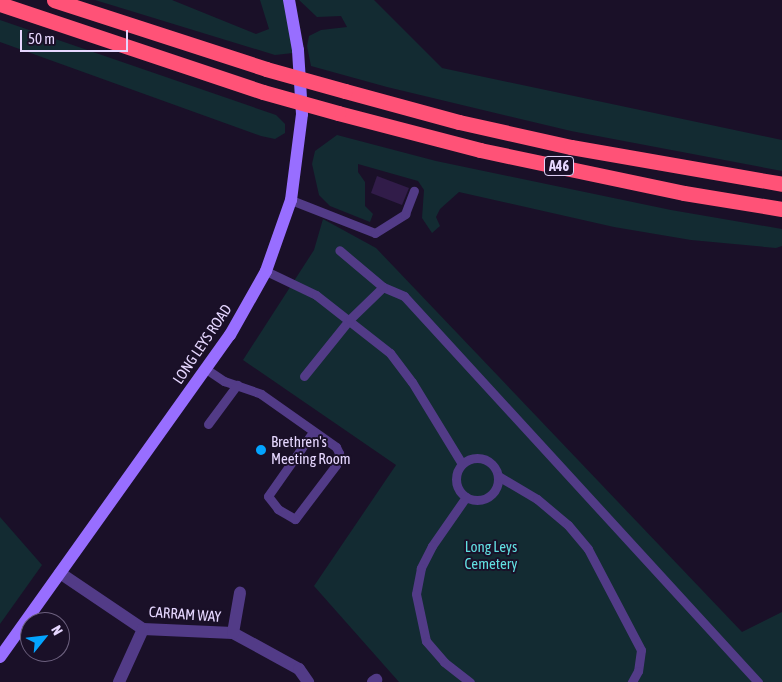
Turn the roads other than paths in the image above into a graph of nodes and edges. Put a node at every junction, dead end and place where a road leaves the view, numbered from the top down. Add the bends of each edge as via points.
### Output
1 (54, 0) edge
2 (289, 0) edge
3 (0, 4) edge
4 (782, 184) edge
5 (414, 191) dead end
6 (291, 200) junction
7 (782, 209) edge
8 (338, 250) dead end
9 (266, 271) junction
10 (383, 287) junction
11 (350, 319) junction
12 (206, 369) junction
13 (304, 376) dead end
14 (237, 385) junction
15 (208, 424) dead end
16 (313, 432) junction
17 (462, 464) junction
18 (498, 476) junction
19 (466, 497) junction
20 (60, 573) junction
21 (240, 593) dead end
22 (143, 629) junction
23 (233, 633) junction
24 (0, 657) edge
25 (120, 682) edge
26 (308, 682) edge
27 (470, 682) edge
28 (632, 682) edge
29 (758, 682) edge

1 - 4 highway, A46, bridge via 266,69 459,122 571,147
2 - 6 street, LONG LEYS ROAD via 298,50 302,114
3 - 7 highway, A46, bridge via 263,92 338,113 490,152 684,193
5 - 6 lane via 405,214 375,233
6 - 9 street, LONG LEYS ROAD
8 - 10 lane
9 - 11 lane via 316,295
9 - 12 street, LONG LEYS ROAD via 230,335
10 - 11 lane
10 - 29 lane via 404,296
11 - 13 lane
11 - 17 lane via 390,353 412,382
12 - 14 lane via 224,382
12 - 20 street, LONG LEYS ROAD
14 - 15 lane
14 - 16 lane via 261,394
16 - 16 lane via 336,447 339,460 294,519 278,509 268,496
17 - 18 lane via 482,458 494,466
17 - 19 lane via 456,483
18 - 19 lane via 497,487 487,498 474,500
18 - 28 lane via 537,499 568,525 588,549 641,650 638,671
19 - 27 lane via 432,546 421,568 416,594 426,640 444,662
20 - 22 street, CARRAM WAY
20 - 24 street, LONG LEYS ROAD
21 - 23 street
22 - 23 street, CARRAM WAY
22 - 25 street
23 - 26 street, CARRAM WAY via 299,669

